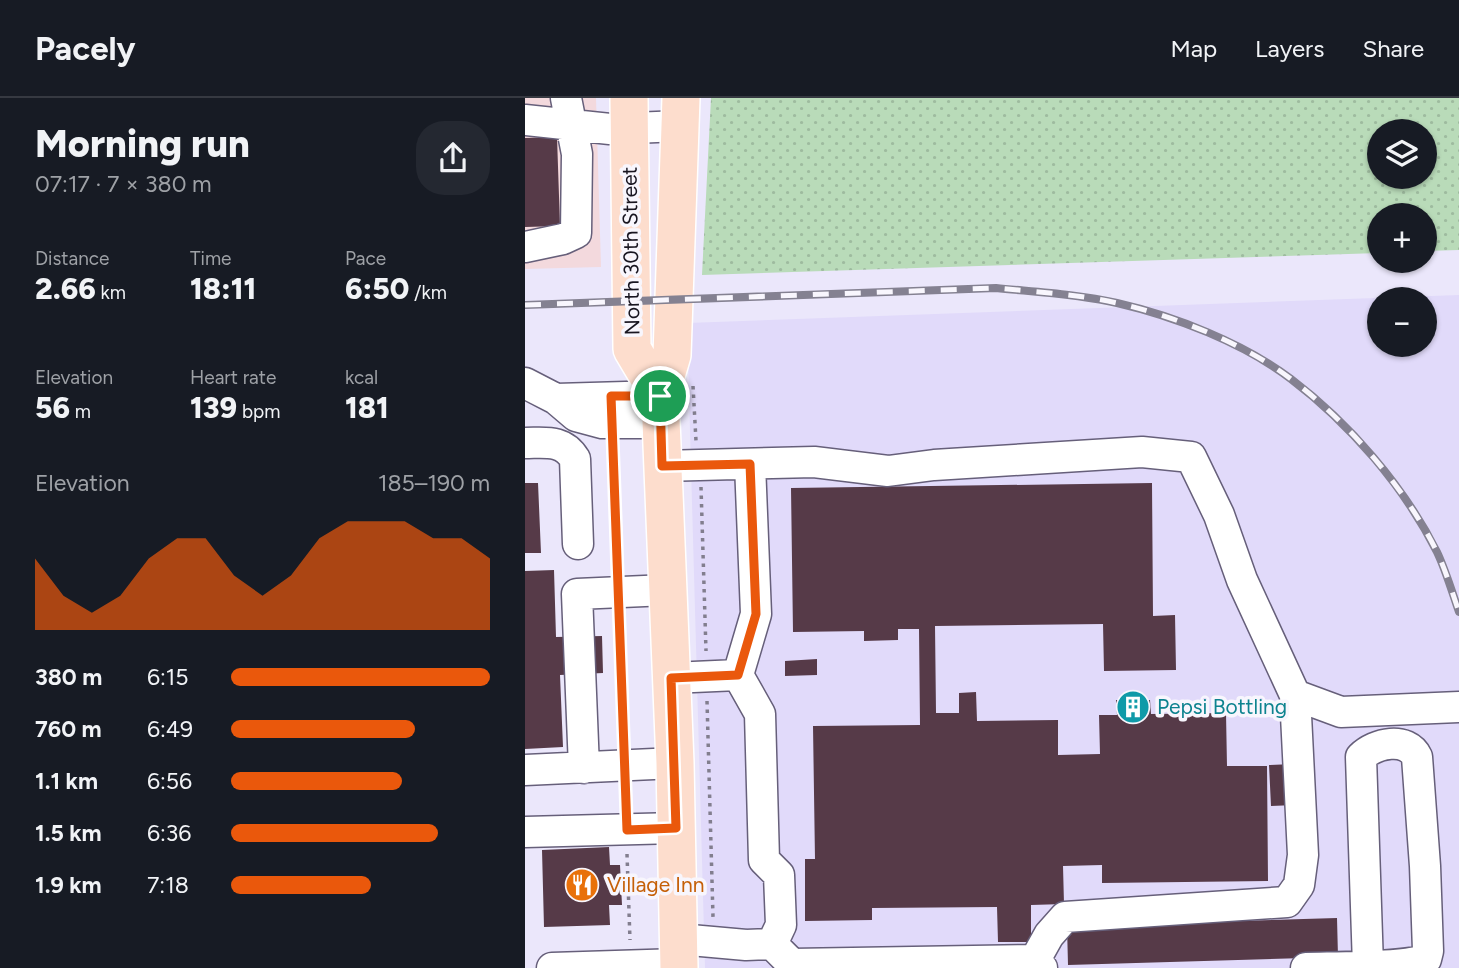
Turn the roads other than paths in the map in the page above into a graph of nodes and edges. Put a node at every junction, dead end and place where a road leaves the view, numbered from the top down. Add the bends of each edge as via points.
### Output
1 (569, 112) edge
2 (680, 112) edge
3 (629, 113) edge
4 (525, 120) edge
5 (525, 247) edge
6 (525, 383) edge
7 (555, 399) junction
8 (671, 401) junction
9 (525, 443) edge
10 (750, 464) junction
11 (662, 466) junction
12 (578, 544) dead end
13 (667, 590) junction
14 (738, 675) junction
15 (689, 677) junction
16 (1295, 695) junction
17 (1459, 707) edge
18 (675, 762) junction
19 (584, 768) junction
20 (525, 770) edge
21 (676, 828) junction
22 (525, 832) edge
23 (772, 944) junction
24 (679, 957) edge
25 (1038, 964) edge
26 (1368, 966) junction
27 (552, 968) edge
28 (1306, 968) edge

1 - 3 street
1 - 4 street
1 - 5 street via 577,154 576,233
2 - 3 street
2 - 8 main road, North 30th Street
3 - 8 main road, North 30th Street via 632,349
6 - 7 street
7 - 8 street
7 - 8 street via 576,416 612,423
8 - 11 main road, North 30th Street
9 - 12 street via 561,444 575,459
10 - 11 street
10 - 14 street via 756,614
10 - 16 street via 814,462 888,471 1142,452 1191,457
11 - 13 main road, North 30th Street
13 - 15 main road, North 30th Street
13 - 19 street via 577,594
14 - 15 street
14 - 23 street via 760,714 764,860 779,875 781,926
15 - 18 main road, North 30th Street
16 - 17 street via 1341,712
16 - 25 street via 1303,855 1299,885 1287,902 1065,917 1049,935
18 - 19 street
18 - 21 main road, North 30th Street
19 - 20 street
21 - 22 street
21 - 24 main road, North 30th Street
23 - 24 street via 714,942
23 - 25 street via 792,964
24 - 27 street via 631,966
26 - 26 street via 1418,963 1426,959 1428,951 1417,757 1413,748 1392,743 1361,757
26 - 28 street

